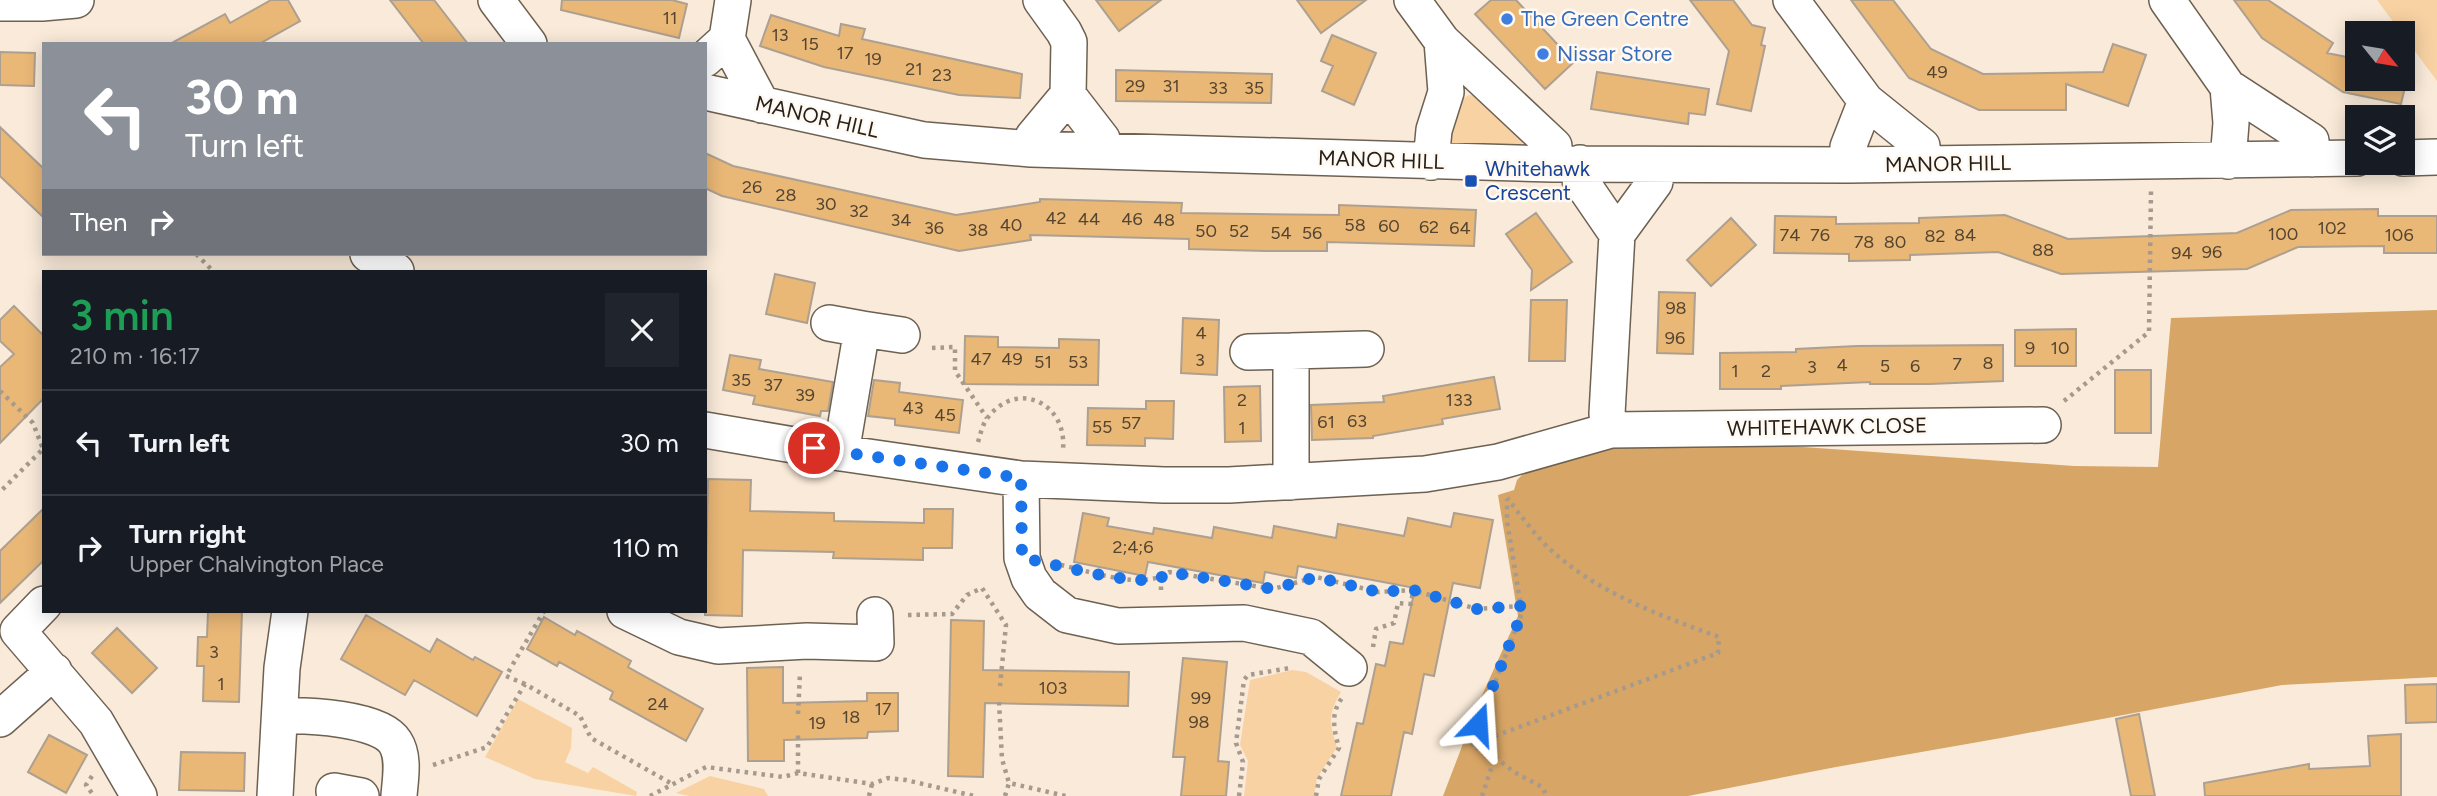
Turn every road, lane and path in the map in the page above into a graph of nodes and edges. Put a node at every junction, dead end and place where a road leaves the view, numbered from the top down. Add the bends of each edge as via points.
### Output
1 (75, 0) edge
2 (496, 0) edge
3 (733, 0) edge
4 (1041, 0) edge
5 (1412, 0) edge
6 (1791, 0) edge
7 (2167, 0) edge
8 (0, 3) edge
9 (1442, 41) junction
10 (528, 42) edge
11 (716, 49) edge
12 (2228, 87) junction
13 (707, 92) edge
14 (1068, 95) junction
15 (1866, 101) junction
16 (761, 105) junction
17 (1031, 149) junction
18 (1101, 151) junction
19 (2437, 157) edge
20 (2345, 158) edge
21 (2415, 158) edge
22 (2312, 159) junction
23 (2151, 161) junction
24 (2228, 161) junction
25 (1431, 162) junction
26 (1566, 164) junction
27 (1923, 164) junction
28 (1657, 165) junction
29 (1847, 165) junction
30 (1616, 234) junction
31 (198, 256) edge
32 (371, 256) edge
33 (212, 270) edge
34 (394, 270) edge
35 (902, 335) joint
36 (1366, 349) dead end
37 (1291, 351) junction
38 (1248, 352) dead end
39 (0, 391) edge
40 (987, 418) junction
41 (2043, 425) joint
42 (1611, 429) junction
43 (707, 430) edge
44 (42, 446) edge
45 (42, 450) edge
46 (977, 451) dead end
47 (841, 453) junction
48 (1062, 457) dead end
49 (1021, 478) junction
50 (1291, 482) junction
51 (0, 492) edge
52 (1507, 498) dead end
53 (1508, 515) dead end
54 (1022, 558) junction
55 (42, 606) edge
56 (1521, 606) junction
57 (290, 613) edge
58 (543, 613) edge
59 (629, 613) edge
60 (875, 615) joint
61 (1311, 637) junction
62 (1349, 668) dead end
63 (54, 671) junction
64 (525, 684) junction
65 (1000, 686) dead end
66 (999, 702) dead end
67 (281, 716) junction
68 (0, 719) edge
69 (799, 731) dead end
70 (1471, 745) junction
71 (1495, 757) junction
72 (798, 773) junction
73 (1009, 783) junction
74 (872, 784) junction
75 (674, 785) junction
76 (400, 786) edge
77 (139, 796) edge
78 (275, 796) edge
79 (650, 796) edge
80 (869, 796) edge
81 (974, 796) edge
82 (1005, 796) edge
83 (1066, 796) edge
84 (1239, 796) edge
85 (1482, 796) edge
86 (1546, 796) edge

1 - 8 street
2 - 10 street
3 - 11 street
4 - 14 street via 1069,42
5 - 9 street
6 - 15 street
7 - 12 street
9 - 25 street via 1446,92 1434,130
9 - 26 street via 1554,146
11 - 16 street
12 - 22 street via 2311,141
12 - 24 street
13 - 16 street, MANOR HILL
14 - 17 street via 1033,136
14 - 18 street via 1102,139
15 - 27 street via 1922,146
15 - 29 street via 1848,147
16 - 17 street, MANOR HILL via 924,140
17 - 18 street, MANOR HILL
18 - 25 street, MANOR HILL
19 - 21 street
20 - 22 street, MANOR HILL
22 - 24 street, MANOR HILL
23 - 24 street, MANOR HILL
23 - 27 street, MANOR HILL
23 - 41 path via 2149,332 2070,393
25 - 26 street, MANOR HILL
26 - 28 street, MANOR HILL
26 - 30 street
27 - 29 street, MANOR HILL
28 - 29 street, MANOR HILL
28 - 30 street via 1655,181
30 - 42 street via 1607,414
31 - 33 path
32 - 34 street
35 - 40 path via 910,345 955,347 955,371
35 - 47 street via 846,326
36 - 37 street
37 - 38 street
37 - 50 street
39 - 44 path via 33,423
40 - 46 path
40 - 48 path via 1002,404 1016,400 1046,406 1060,421
41 - 42 street, WHITEHAWK CLOSE
42 - 50 street via 1470,467
43 - 47 street
45 - 51 path
47 - 49 street
49 - 50 street via 1164,485
49 - 54 street
52 - 70 path via 1550,550 1583,575 1614,595 1718,637 1718,653
53 - 56 path
54 - 56 path via 1145,580 1169,572 1273,589 1316,577 1378,592 1413,590 1477,609
54 - 61 street via 1040,594 1052,606 1079,619 1118,626 1244,623
55 - 63 street via 18,631
56 - 70 path
57 - 67 street
58 - 64 path via 506,676
59 - 60 street via 678,637 718,646 876,643
60 - 65 path via 952,614 967,595 982,588 1006,625
61 - 62 street
61 - 84 path via 1307,660 1295,667 1248,675 1244,680 1236,743 1242,762
63 - 68 street
63 - 77 street via 96,722
64 - 75 path via 580,716 591,738
64 - 76 path via 487,747
66 - 73 path via 1002,759
67 - 76 street via 344,720 383,731 395,742 401,757
67 - 78 street
69 - 72 path
70 - 71 path
71 - 85 path
71 - 86 path via 1542,787
72 - 74 path
72 - 75 path via 783,777 706,767
73 - 82 path
73 - 83 path
74 - 80 path
74 - 81 path via 888,778 906,780
75 - 79 path

